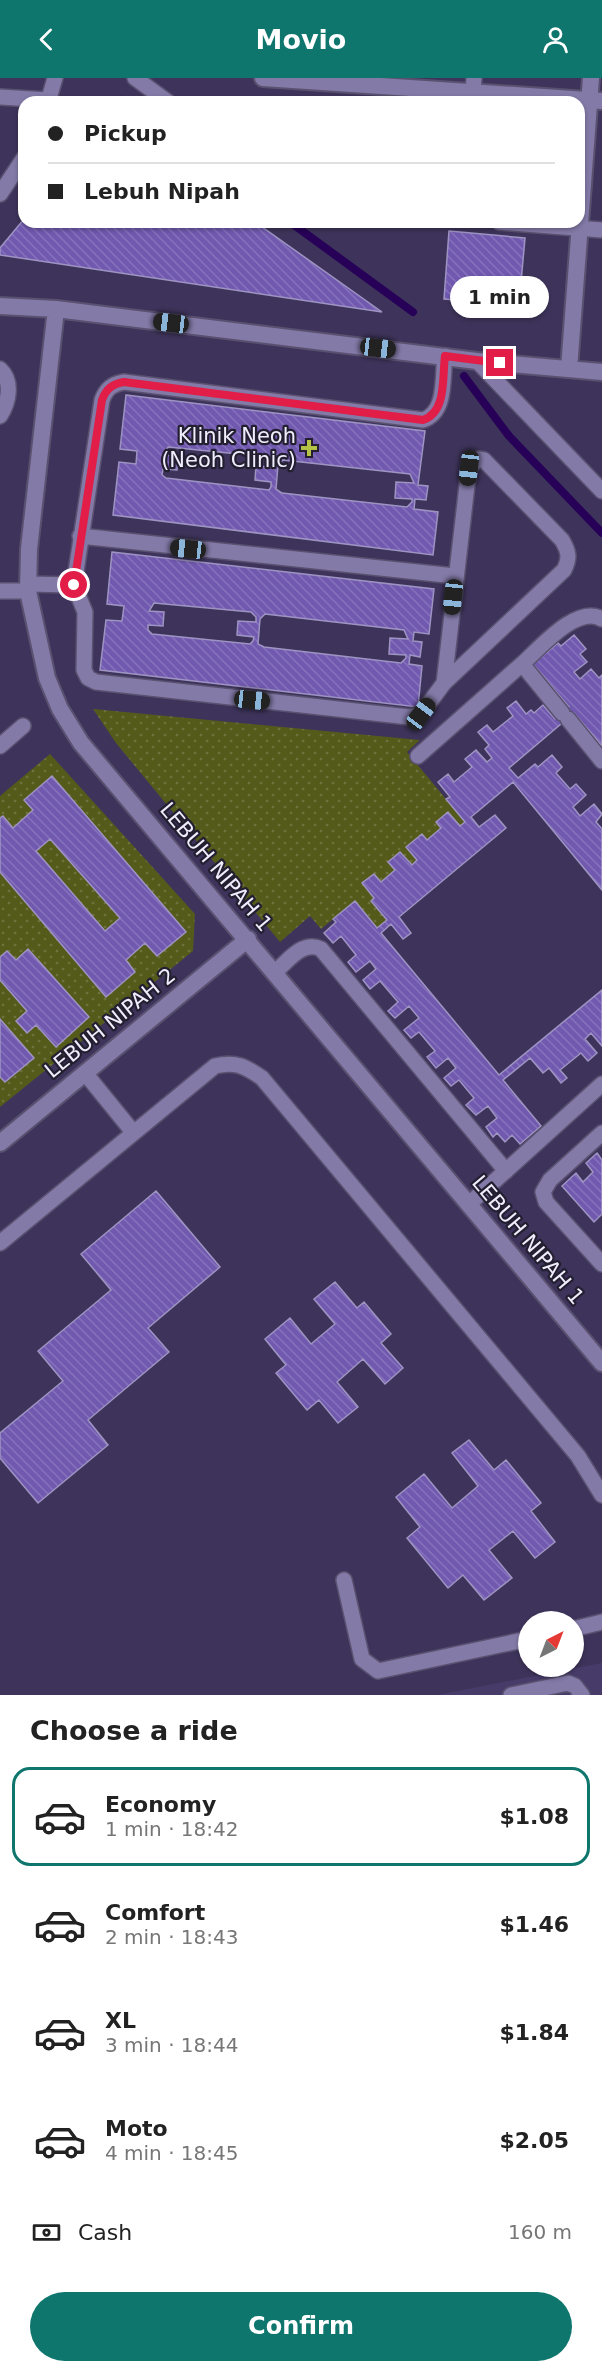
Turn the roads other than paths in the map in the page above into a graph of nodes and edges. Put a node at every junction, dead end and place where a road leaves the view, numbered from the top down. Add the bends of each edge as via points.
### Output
1 (55, 78) edge
2 (135, 78) edge
3 (263, 78) edge
4 (591, 78) edge
5 (345, 81) edge
6 (473, 85) edge
7 (50, 96) edge
8 (160, 96) edge
9 (558, 96) edge
10 (0, 97) edge
11 (18, 98) edge
12 (596, 101) edge
13 (18, 167) edge
14 (585, 189) edge
15 (0, 194) edge
16 (568, 228) edge
17 (580, 229) junction
18 (602, 230) edge
19 (0, 306) edge
20 (56, 309) junction
21 (445, 356) junction
22 (477, 361) junction
23 (0, 369) edge
24 (569, 369) junction
25 (602, 372) edge
26 (0, 416) edge
27 (602, 491) edge
28 (80, 536) junction
29 (455, 576) junction
30 (74, 585) junction
31 (28, 587) junction
32 (0, 591) edge
33 (602, 619) edge
34 (522, 664) junction
35 (444, 683) junction
36 (23, 726) dead end
37 (0, 746) edge
38 (418, 756) dead end
39 (602, 760) edge
40 (248, 939) junction
41 (276, 971) junction
42 (85, 1073) junction
43 (602, 1084) edge
44 (133, 1132) junction
45 (602, 1133) edge
46 (0, 1143) edge
47 (506, 1171) junction
48 (469, 1204) junction
49 (0, 1243) edge
50 (602, 1264) edge
51 (599, 1354) edge
52 (602, 1495) edge
53 (345, 1580) dead end
54 (602, 1622) edge
55 (584, 1626) edge
56 (518, 1641) edge
57 (511, 1695) edge
58 (582, 1695) edge

1 - 7 lane
2 - 8 lane
3 - 5 street
4 - 12 street
5 - 6 street
6 - 9 street
10 - 11 lane
12 - 14 street
13 - 15 lane
16 - 17 lane
17 - 18 lane
17 - 24 street
19 - 20 street
20 - 21 street
20 - 31 street, LEBUH NIPAH 1
21 - 22 street
21 - 28 lane via 439,409 433,417 423,420 124,382 114,384 102,400
22 - 24 street
22 - 27 lane
23 - 26 lane via 9,385 7,404
24 - 25 street
28 - 29 lane
28 - 30 lane
29 - 35 lane
29 - 35 lane via 469,468 478,459 484,460 562,540 569,561
30 - 31 lane
30 - 35 lane via 85,612 84,670 96,682 409,717 421,714
31 - 32 lane
31 - 40 street, LEBUH NIPAH 1 via 48,678 60,709 81,743
33 - 34 lane via 583,615 573,620
34 - 38 lane
34 - 39 lane
36 - 37 lane
40 - 41 street, LEBUH NIPAH 1
40 - 42 street, LEBUH NIPAH 2
41 - 47 lane via 304,946 321,949
41 - 48 street, LEBUH NIPAH 1
42 - 44 lane
42 - 46 street, LEBUH NIPAH 2
43 - 47 lane
44 - 49 lane
44 - 52 lane via 215,1066 230,1062 262,1078 578,1456
45 - 50 lane via 550,1180 543,1192 546,1202
47 - 48 lane
48 - 51 street, LEBUH NIPAH 1
53 - 56 lane via 362,1659 378,1671
54 - 55 lane
57 - 58 lane via 568,1683

